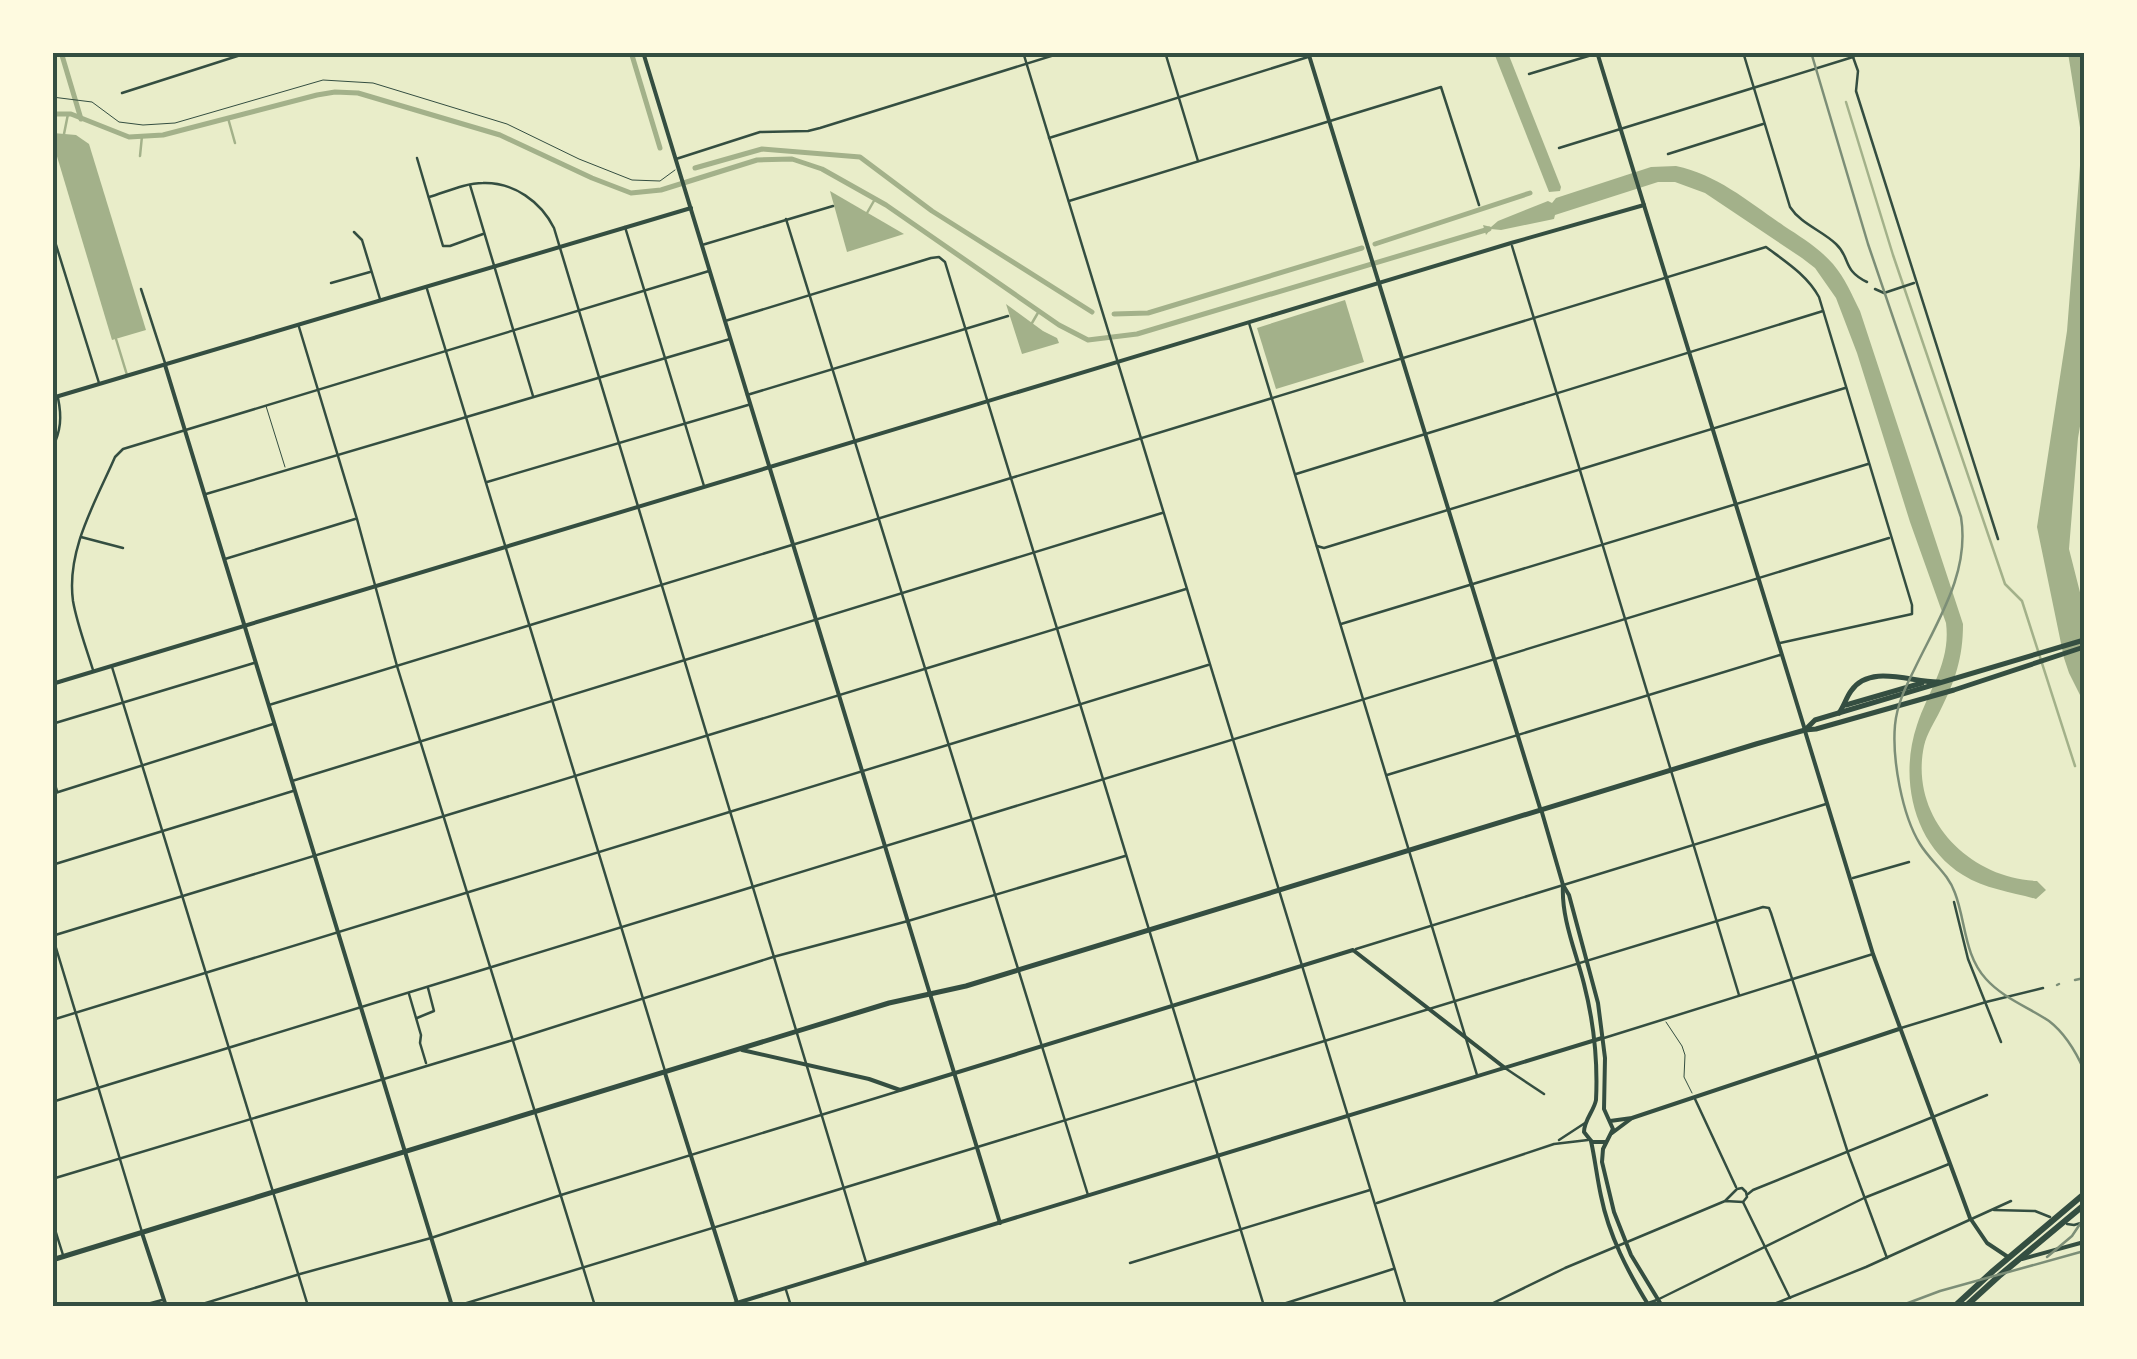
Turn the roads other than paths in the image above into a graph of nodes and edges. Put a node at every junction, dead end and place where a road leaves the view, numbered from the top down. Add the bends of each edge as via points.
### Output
1 (215, 52) edge
2 (250, 52) edge
3 (643, 52) edge
4 (1022, 52) edge
5 (1064, 52) edge
6 (1165, 52) edge
7 (1743, 52) edge
8 (1860, 52) edge
9 (1598, 53) edge
10 (1309, 55) edge
11 (1853, 57) junction
12 (218, 62) junction
13 (1026, 64) junction
14 (1529, 74) dead end
15 (1753, 87) junction
16 (122, 93) dead end
17 (52, 97) edge
18 (1178, 97) junction
19 (1329, 120) junction
20 (1764, 124) junction
21 (1620, 127) junction
22 (1048, 138) junction
23 (1558, 148) dead end
24 (1668, 154) dead end
25 (417, 158) dead end
26 (675, 160) junction
27 (1198, 162) junction
28 (678, 168) junction
29 (470, 185) junction
30 (429, 197) junction
31 (1068, 202) junction
32 (1479, 205) dead end
33 (1644, 205) junction
34 (833, 206) dead end
35 (690, 208) junction
36 (786, 219) junction
37 (625, 227) junction
38 (52, 232) edge
39 (354, 232) dead end
40 (485, 234) junction
41 (1511, 243) junction
42 (702, 245) junction
43 (560, 246) junction
44 (494, 266) junction
45 (372, 271) junction
46 (709, 271) junction
47 (1666, 278) junction
48 (1867, 282) dead end
49 (331, 283) dead end
50 (1379, 284) junction
51 (1912, 284) junction
52 (426, 286) junction
53 (141, 289) dead end
54 (1874, 289) dead end
55 (644, 291) junction
56 (810, 294) junction
57 (380, 300) junction
58 (580, 311) junction
59 (1824, 311) junction
60 (1008, 316) dead end
61 (1534, 318) junction
62 (724, 321) junction
63 (1249, 323) junction
64 (298, 325) junction
65 (965, 329) junction
66 (512, 330) junction
67 (730, 339) junction
68 (446, 351) junction
69 (1689, 354) junction
70 (665, 358) junction
71 (1402, 359) junction
72 (1118, 363) junction
73 (166, 364) junction
74 (833, 369) junction
75 (600, 378) junction
76 (99, 384) junction
77 (1846, 388) junction
78 (318, 390) junction
79 (1557, 394) junction
80 (747, 395) junction
81 (55, 398) edge
82 (533, 398) junction
83 (1272, 398) junction
84 (987, 403) junction
85 (750, 404) junction
86 (266, 405) junction
87 (466, 417) junction
88 (684, 423) junction
89 (1712, 428) junction
90 (185, 430) junction
91 (1426, 434) junction
92 (1141, 439) junction
93 (620, 442) junction
94 (856, 442) junction
95 (52, 449) edge
96 (338, 455) junction
97 (1869, 464) junction
98 (769, 468) junction
99 (286, 470) junction
100 (1580, 470) junction
101 (1295, 474) junction
102 (1010, 480) junction
103 (486, 482) junction
104 (704, 488) junction
105 (205, 494) junction
106 (1735, 503) junction
107 (637, 508) junction
108 (1448, 509) junction
109 (1164, 513) junction
110 (357, 518) junction
111 (879, 519) junction
112 (80, 537) junction
113 (1891, 537) junction
114 (1998, 538) dead end
115 (1602, 544) junction
116 (792, 546) junction
117 (1317, 546) junction
118 (506, 547) junction
119 (123, 548) dead end
120 (1033, 553) junction
121 (224, 559) junction
122 (1758, 578) junction
123 (1472, 585) junction
124 (374, 586) junction
125 (660, 586) junction
126 (1187, 589) junction
127 (902, 593) junction
128 (1625, 619) junction
129 (815, 620) junction
130 (1341, 624) junction
131 (244, 625) junction
132 (530, 626) junction
133 (1057, 629) junction
134 (1778, 644) junction
135 (2082, 644) edge
136 (1781, 654) junction
137 (1494, 659) junction
138 (683, 661) junction
139 (256, 662) junction
140 (2018, 664) junction
141 (1210, 665) junction
142 (112, 666) junction
143 (398, 666) junction
144 (926, 669) junction
145 (93, 671) junction
146 (1925, 682) junction
147 (52, 684) edge
148 (1933, 685) junction
149 (1648, 695) junction
150 (839, 696) junction
151 (1364, 699) junction
152 (552, 701) junction
153 (123, 702) junction
154 (269, 705) junction
155 (1080, 705) junction
156 (1845, 705) junction
157 (1840, 713) junction
158 (52, 724) edge
159 (274, 724) junction
160 (1804, 730) junction
161 (1518, 735) junction
162 (706, 736) junction
163 (1233, 740) junction
164 (422, 741) junction
165 (949, 745) junction
166 (143, 767) junction
167 (1670, 769) junction
168 (862, 772) junction
169 (1387, 775) junction
170 (52, 776) edge
171 (575, 776) junction
172 (1104, 779) junction
173 (292, 781) junction
174 (295, 790) junction
175 (55, 793) edge
176 (1827, 804) junction
177 (1541, 809) junction
178 (729, 812) junction
179 (444, 816) junction
180 (972, 820) junction
181 (162, 832) junction
182 (885, 846) junction
183 (1694, 846) junction
184 (1410, 850) junction
185 (598, 852) junction
186 (315, 856) junction
187 (1126, 856) junction
188 (1909, 862) dead end
189 (52, 865) edge
190 (1850, 879) junction
191 (1563, 885) junction
192 (752, 887) junction
193 (1279, 890) junction
194 (468, 892) junction
195 (995, 895) junction
196 (182, 896) junction
197 (1954, 902) dead end
198 (908, 921) junction
199 (1717, 921) junction
200 (1433, 925) junction
201 (621, 928) junction
202 (1149, 930) junction
203 (338, 932) junction
204 (52, 936) edge
205 (1353, 950) junction
206 (1873, 954) junction
207 (773, 957) junction
208 (1587, 960) junction
209 (1578, 963) junction
210 (1302, 966) junction
211 (491, 968) junction
212 (1018, 970) junction
213 (205, 973) junction
214 (1792, 980) junction
215 (427, 987) junction
216 (2043, 988) dead end
217 (408, 992) junction
218 (930, 994) junction
219 (1739, 996) junction
220 (642, 997) junction
221 (1456, 1000) junction
222 (1986, 1002) junction
223 (1172, 1005) junction
224 (361, 1007) junction
225 (1428, 1010) junction
226 (76, 1012) junction
227 (416, 1018) junction
228 (1665, 1019) junction
229 (52, 1020) edge
230 (1899, 1029) junction
231 (796, 1033) junction
232 (1603, 1038) junction
233 (513, 1040) junction
234 (1326, 1040) junction
235 (1468, 1040) junction
236 (1596, 1040) junction
237 (2002, 1042) dead end
238 (1042, 1046) junction
239 (229, 1048) junction
240 (740, 1050) junction
241 (1816, 1057) junction
242 (806, 1065) junction
243 (427, 1066) junction
244 (1505, 1068) junction
245 (665, 1073) junction
246 (954, 1073) junction
247 (1478, 1076) junction
248 (383, 1080) junction
249 (1196, 1081) junction
250 (98, 1088) junction
251 (900, 1090) junction
252 (1544, 1094) dead end
253 (1986, 1095) dead end
254 (1694, 1097) junction
255 (52, 1102) edge
256 (536, 1112) junction
257 (821, 1115) junction
258 (1348, 1116) junction
259 (1632, 1118) junction
260 (1934, 1118) junction
261 (1608, 1119) junction
262 (252, 1120) junction
263 (1064, 1121) junction
264 (1586, 1121) junction
265 (1611, 1136) junction
266 (1589, 1140) junction
267 (1554, 1144) junction
268 (977, 1148) junction
269 (405, 1152) junction
270 (1848, 1153) junction
271 (691, 1154) junction
272 (1218, 1156) junction
273 (121, 1159) junction
274 (1950, 1163) junction
275 (52, 1179) edge
276 (844, 1188) junction
277 (1737, 1189) junction
278 (1744, 1189) junction
279 (1372, 1190) junction
280 (1754, 1190) junction
281 (274, 1193) junction
282 (1733, 1194) junction
283 (2084, 1194) edge
284 (561, 1195) junction
285 (1088, 1196) junction
286 (1747, 1196) junction
287 (1864, 1198) junction
288 (1736, 1200) junction
289 (1725, 1201) junction
290 (2011, 1201) dead end
291 (1743, 1202) junction
292 (1376, 1204) junction
293 (2084, 1205) edge
294 (1989, 1210) junction
295 (1970, 1218) junction
296 (52, 1220) edge
297 (2084, 1222) edge
298 (1000, 1223) junction
299 (714, 1228) junction
300 (1241, 1231) junction
301 (142, 1233) junction
302 (431, 1238) junction
303 (1625, 1242) junction
304 (2084, 1242) edge
305 (1617, 1246) junction
306 (1764, 1246) junction
307 (64, 1257) junction
308 (1887, 1258) junction
309 (52, 1260) edge
310 (866, 1263) junction
311 (1130, 1264) dead end
312 (583, 1267) junction
313 (1394, 1268) junction
314 (300, 1274) junction
315 (786, 1289) junction
316 (164, 1299) junction
317 (1790, 1299) junction
318 (1657, 1300) junction
319 (737, 1305) edge
320 (1648, 1305) edge
321 (140, 1306) edge
322 (166, 1306) edge
323 (196, 1306) edge
324 (308, 1306) edge
325 (454, 1306) edge
326 (594, 1306) edge
327 (727, 1306) edge
328 (791, 1306) edge
329 (1264, 1306) edge
330 (1277, 1306) edge
331 (1406, 1306) edge
332 (1486, 1306) edge
333 (1640, 1306) edge
334 (1662, 1306) edge
335 (1769, 1306) edge
336 (1955, 1306) edge
337 (1966, 1306) edge

1 - 12 street
2 - 12 street
3 - 26 street
4 - 13 street
5 - 13 street
6 - 18 street
7 - 15 street
8 - 11 street
9 - 14 street
9 - 21 street
10 - 18 street
10 - 19 street
11 - 15 street
11 - 51 street via 1856,91
12 - 16 street
13 - 22 street
13 - 26 street via 820,128 760,132
15 - 20 street
15 - 21 street
17 - 28 lane via 92,102 119,122 142,125 175,123 324,80 373,83 508,124 632,180 660,181
18 - 22 street
18 - 27 street
19 - 27 street
19 - 32 street via 1442,87
19 - 50 street
20 - 24 street
20 - 48 street via 1790,207 1838,246 1846,265
21 - 23 street
21 - 33 street
22 - 31 street
25 - 30 street
26 - 28 street
27 - 31 street
28 - 35 street
29 - 30 street
29 - 40 street
29 - 43 street via 496,184 529,198 542,208
30 - 40 street via 443,246
31 - 72 street
33 - 41 street
33 - 47 street
34 - 36 street
35 - 37 street
35 - 42 street
36 - 42 street
36 - 56 street
37 - 43 street
37 - 55 street
38 - 76 street
39 - 45 street
40 - 44 street
41 - 50 street
41 - 61 street
42 - 46 street
43 - 44 street
43 - 58 street
44 - 52 street
44 - 66 street
45 - 49 street
45 - 57 street
46 - 55 street
46 - 62 street
47 - 59 street via 1766,247 1812,285
47 - 61 street
47 - 69 street
50 - 63 street
50 - 71 street
51 - 54 street via 1884,293
51 - 114 street
52 - 57 street
52 - 68 street
53 - 73 street
55 - 58 street
55 - 70 street
56 - 62 street
56 - 65 street via 940,257
56 - 74 street
57 - 64 street
58 - 66 street
58 - 75 street
59 - 69 street
59 - 77 street
60 - 65 street
61 - 71 street
61 - 79 street
62 - 67 street
63 - 72 street
63 - 83 street
64 - 73 street
64 - 78 street
65 - 74 street
65 - 84 street
66 - 68 street
66 - 82 street
67 - 70 street
67 - 80 street
68 - 78 street
68 - 87 street
69 - 79 street
69 - 89 street
70 - 75 street
70 - 88 street
71 - 83 street
71 - 91 street
72 - 84 street
72 - 92 street
73 - 76 street
73 - 90 street
74 - 80 street
74 - 94 street
75 - 82 street
75 - 93 street
76 - 81 street
77 - 89 street
77 - 97 street
78 - 86 street
78 - 96 street
79 - 91 street
79 - 100 street
80 - 85 street
81 - 95 street via 61,427
82 - 87 street
83 - 92 street
83 - 101 street
84 - 94 street
84 - 102 street
85 - 88 street
85 - 98 street
86 - 90 street
86 - 99 lane
87 - 96 street
87 - 103 street
88 - 93 street
88 - 104 street
89 - 100 street
89 - 106 street
90 - 105 street
90 - 112 street via 122,449
91 - 101 street
91 - 108 street
92 - 102 street
92 - 109 street
93 - 103 street
93 - 107 street
94 - 98 street
94 - 111 street
96 - 99 street
96 - 110 street
97 - 106 street
97 - 113 street
98 - 104 street
98 - 116 street
99 - 105 street
100 - 108 street
100 - 115 street
101 - 117 street
102 - 111 street
102 - 120 street
103 - 118 street
104 - 107 street
105 - 121 street
106 - 115 street
106 - 122 street
107 - 118 street
107 - 125 street
108 - 117 street
108 - 123 street
109 - 120 street
109 - 126 street
110 - 121 street
110 - 124 street
111 - 116 street
111 - 127 street
112 - 119 street
112 - 145 street via 73,600
113 - 122 street
113 - 134 street via 1912,614
115 - 123 street
115 - 128 street
116 - 125 street
116 - 129 street
117 - 130 street
118 - 124 street
118 - 132 street
120 - 127 street
120 - 133 street
121 - 131 street
122 - 128 street
122 - 134 street
123 - 130 street
123 - 137 street
124 - 131 street
124 - 143 street
125 - 132 street
125 - 138 street
126 - 133 street
126 - 141 street
127 - 129 street
127 - 144 street
128 - 137 street
128 - 149 street
129 - 138 street
129 - 150 street
130 - 151 street
131 - 139 street
131 - 142 street
132 - 143 street
132 - 152 street
133 - 144 street
133 - 155 street
134 - 136 street
135 - 140 main road
136 - 149 street
136 - 160 street
137 - 151 street
137 - 161 street
138 - 152 street
138 - 162 street
139 - 153 street
139 - 154 street
140 - 148 main road
140 - 160 main road via 1954,690
141 - 155 street
141 - 163 street
142 - 145 street
142 - 153 street
143 - 154 street
143 - 164 street
144 - 150 street
144 - 165 street
145 - 147 street
146 - 148 main road
146 - 156 main road
146 - 156 main road via 1872,678 1855,686
148 - 157 main road
149 - 161 street
149 - 167 street
150 - 162 street
150 - 168 street
151 - 163 street
151 - 169 street
152 - 164 street
152 - 171 street
153 - 158 street
153 - 166 street
154 - 159 street
155 - 165 street
155 - 172 street
156 - 157 main road
157 - 160 main road
159 - 166 street
159 - 173 street
160 - 167 main road
160 - 176 street
161 - 169 street
161 - 177 street
162 - 171 street
162 - 178 street
163 - 172 street
163 - 193 street
164 - 173 street
164 - 179 street
165 - 168 street
165 - 180 street
166 - 175 street
166 - 181 street
167 - 177 main road
167 - 183 street
168 - 178 street
168 - 182 street
169 - 184 street
170 - 175 street
171 - 179 street
171 - 185 street
172 - 180 street
172 - 187 street
173 - 174 street
174 - 181 street
174 - 186 street
176 - 183 street
176 - 190 street
177 - 184 main road
177 - 191 street
178 - 185 street
178 - 192 street
179 - 186 street
179 - 194 street
180 - 182 street
180 - 195 street
181 - 189 street
181 - 196 street
182 - 192 street
182 - 198 street
183 - 191 street
183 - 199 street
184 - 193 main road
184 - 200 street
185 - 194 street
185 - 201 street
186 - 196 street
186 - 203 street
187 - 195 street
187 - 202 street
188 - 190 street
190 - 206 street
191 - 200 street
191 - 208 street
191 - 209 street
192 - 201 street
192 - 207 street
193 - 202 main road
193 - 210 street
194 - 203 street
194 - 211 street
195 - 198 street
195 - 212 street
196 - 204 street
196 - 213 street
197 - 222 street
198 - 207 street
198 - 218 street
199 - 208 street
199 - 214 street via 1766,907
199 - 219 street
200 - 205 street
200 - 221 street
201 - 211 street
201 - 220 street
202 - 212 main road
202 - 223 street
203 - 213 street
203 - 224 street
204 - 226 street
205 - 210 street
205 - 225 street
206 - 214 street
206 - 230 street
207 - 220 street
207 - 231 street
208 - 209 street
208 - 232 street
209 - 221 street
209 - 236 street
210 - 223 street
210 - 234 street
211 - 215 street
211 - 233 street
212 - 218 main road
212 - 238 street
213 - 226 street
213 - 239 street
214 - 219 street
214 - 241 street
215 - 217 street
215 - 227 street via 434,1011
216 - 222 street
217 - 224 street
217 - 227 street
218 - 231 main road
218 - 246 street
219 - 228 street
220 - 233 street
220 - 245 street
221 - 225 street
221 - 235 street
222 - 230 street
222 - 237 street
223 - 238 street
223 - 249 street
224 - 239 street
224 - 248 street
225 - 234 street
225 - 235 street
226 - 229 street
226 - 250 street
227 - 243 street
228 - 232 street
228 - 254 lane via 1682,1046 1684,1077
230 - 241 street
230 - 260 street
231 - 240 main road
231 - 242 street
232 - 236 street
232 - 261 street
233 - 243 street
233 - 256 street
234 - 249 street
234 - 258 street
235 - 244 street
235 - 247 street
236 - 244 street
236 - 264 street via 1596,1100
238 - 246 street
238 - 263 street
239 - 250 street
239 - 262 street
240 - 242 street
240 - 245 main road
241 - 254 street
241 - 270 street
242 - 251 street
242 - 257 street
243 - 248 street
244 - 247 street
244 - 252 street
245 - 256 main road
245 - 271 street
246 - 251 street
246 - 268 street
247 - 258 street
248 - 262 street
248 - 269 street
249 - 263 street
249 - 272 street
250 - 255 street
250 - 273 street
251 - 257 street
253 - 260 street
254 - 259 street
254 - 277 street
256 - 269 main road
256 - 284 street
257 - 271 street
257 - 276 street
258 - 272 street
258 - 279 street
259 - 261 street
259 - 265 street
260 - 270 street
260 - 274 street
261 - 264 street via 1598,1114
261 - 265 street
262 - 273 street
262 - 281 street
263 - 268 street
263 - 285 street
264 - 266 street
264 - 267 street
265 - 266 street via 1601,1143
265 - 303 street via 1602,1162
266 - 267 street
266 - 305 street
267 - 292 street
268 - 276 street
268 - 298 street
269 - 281 main road
269 - 302 street
270 - 280 street
270 - 287 street
271 - 284 street
271 - 299 street
272 - 285 street
272 - 300 street
273 - 275 street
273 - 301 street
274 - 287 street
274 - 295 street
276 - 299 street
276 - 310 street
277 - 278 street
277 - 282 street
278 - 280 street
278 - 286 street
279 - 292 street
279 - 300 street
280 - 286 street
281 - 301 main road
281 - 314 street
282 - 288 street
282 - 289 street
283 - 336 highway
284 - 302 street
284 - 312 street
285 - 298 street
286 - 291 street
287 - 306 street
287 - 308 street
288 - 289 street
288 - 291 street
289 - 303 street
290 - 294 street
291 - 306 street
292 - 313 street
293 - 337 highway
294 - 295 street
294 - 297 street
295 - 304 street via 1991,1247 2012,1258
295 - 308 street
296 - 307 street
298 - 310 street
299 - 312 street
299 - 319 street
300 - 311 street
300 - 329 street
301 - 307 main road
301 - 316 street
302 - 314 street
302 - 325 street
303 - 305 street
303 - 318 street
305 - 320 street
305 - 332 street
306 - 317 street
306 - 318 street
307 - 309 main road
308 - 317 street
310 - 315 street
312 - 325 street
312 - 326 street
313 - 330 street
313 - 331 street
314 - 323 street
314 - 324 street
315 - 319 street
315 - 328 street
316 - 321 street
316 - 322 street
317 - 335 street
318 - 320 street
318 - 334 street
319 - 327 street
320 - 333 street

